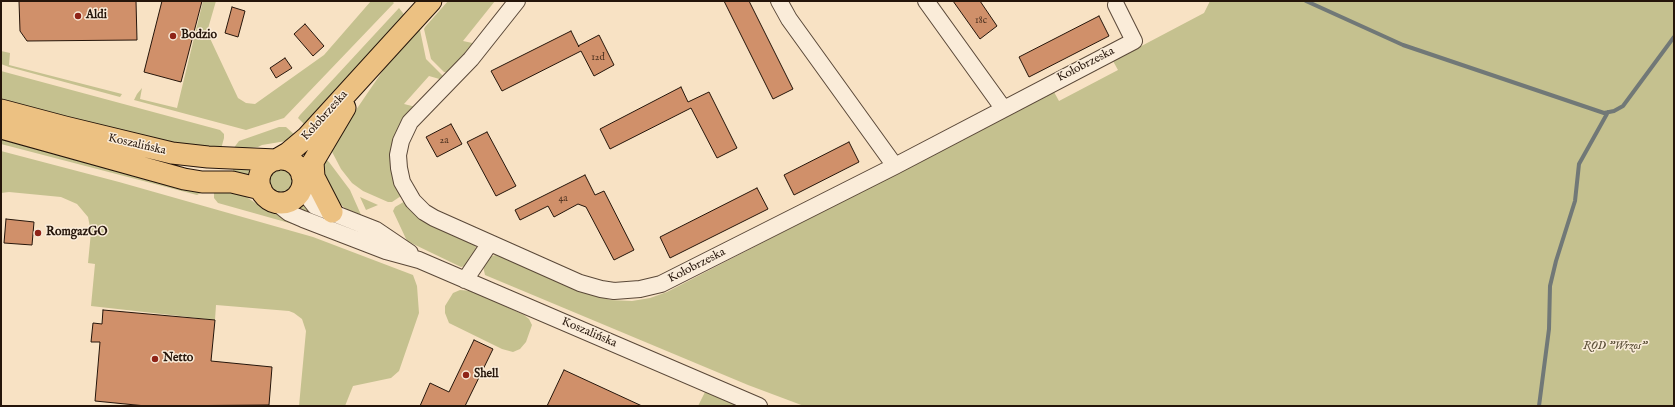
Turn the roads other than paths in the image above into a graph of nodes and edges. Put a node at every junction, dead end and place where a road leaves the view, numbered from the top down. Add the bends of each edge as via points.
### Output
1 (431, 1) edge
2 (517, 1) edge
3 (779, 1) edge
4 (926, 1) edge
5 (1116, 5) dead end
6 (370, 67) junction
7 (1003, 108) junction
8 (1, 110) edge
9 (1, 128) edge
10 (276, 160) junction
11 (895, 166) junction
12 (305, 175) junction
13 (268, 195) junction
14 (332, 212) junction
15 (490, 243) junction
16 (419, 260) junction
17 (465, 280) junction
18 (759, 406) edge

1 - 6 main road, Kołobrzeska
2 - 15 street, Kołobrzeska via 470,59 410,122 398,155 402,182 408,195 419,207 434,218
3 - 11 street via 789,19
4 - 7 street
5 - 7 street, Kołobrzeska via 1134,41
6 - 10 main road, Kołobrzeska via 307,137
6 - 12 main road, Kołobrzeska
7 - 11 street, Kołobrzeska
8 - 10 main road, Koszalińska via 172,153
9 - 13 main road, Koszalińska via 184,179 232,182
10 - 12 main road via 286,160 294,164
10 - 13 main road via 265,166 260,176
11 - 15 street, Kołobrzeska via 651,287 627,291 590,287
12 - 13 main road via 294,198 281,202
12 - 14 main road via 314,177
12 - 14 street, Koszalińska via 315,206
13 - 16 street, Koszalińska via 289,212 303,219
14 - 16 street, Koszalińska via 376,230
15 - 17 street
16 - 17 street, Koszalińska
17 - 18 street, Koszalińska

